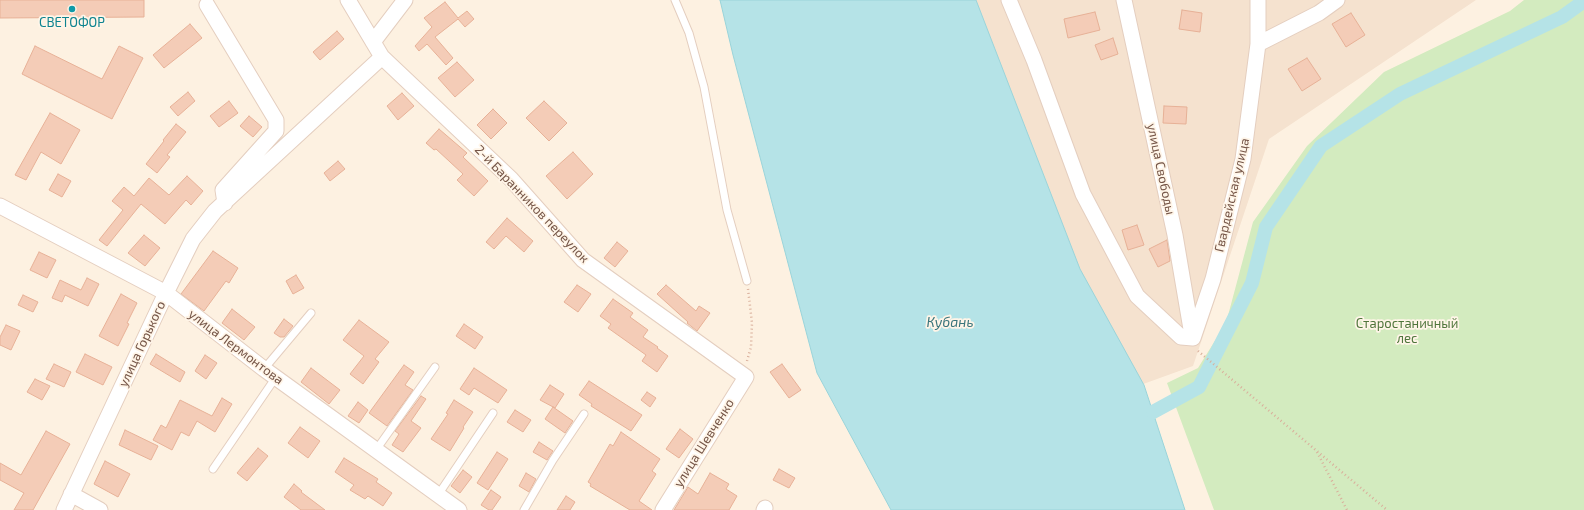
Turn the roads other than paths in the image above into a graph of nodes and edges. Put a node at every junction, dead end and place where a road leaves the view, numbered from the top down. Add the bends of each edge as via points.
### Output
1 (348, 0) edge
2 (405, 0) edge
3 (675, 0) edge
4 (1009, 0) edge
5 (1124, 0) edge
6 (1258, 0) edge
7 (1337, 0) edge
8 (207, 5) dead end
9 (373, 42) junction
10 (1258, 44) junction
11 (382, 57) junction
12 (225, 203) junction
13 (0, 206) edge
14 (747, 281) road end
15 (166, 293) junction
16 (311, 313) dead end
17 (1187, 337) junction
18 (435, 367) dead end
19 (270, 373) junction
20 (742, 374) joint
21 (493, 413) dead end
22 (584, 414) dead end
23 (376, 450) junction
24 (213, 469) dead end
25 (71, 494) junction
26 (438, 495) junction
27 (64, 510) edge
28 (100, 510) edge
29 (459, 510) edge
30 (524, 510) edge
31 (663, 510) edge

1 - 9 street, 2-й Баранников переулок
2 - 9 street
3 - 14 lane via 689,33 704,87 727,210
4 - 17 street via 1083,194 1136,296
5 - 17 street, улица Свободы via 1175,235
6 - 10 street, Гвардейская улица
7 - 10 street via 1319,13
8 - 12 street via 276,120 276,131 223,190
9 - 11 street, 2-й Баранников переулок
10 - 17 street, Гвардейская улица via 1243,159 1213,279
11 - 12 street, улица Горького
11 - 20 street, 2-й Баранников переулок via 511,179 583,260
12 - 15 street, улица Горького via 215,211 193,239
13 - 15 street, улица Лермонтова
15 - 19 street, улица Лермонтова
15 - 25 street, улица Горького
16 - 19 lane
18 - 23 lane
19 - 23 street, улица Лермонтова
19 - 24 lane
20 - 31 street, улица Шевченко
21 - 26 lane
22 - 30 lane
23 - 26 street, улица Лермонтова
25 - 27 street, улица Горького
25 - 28 street
26 - 29 street, улица Лермонтова

